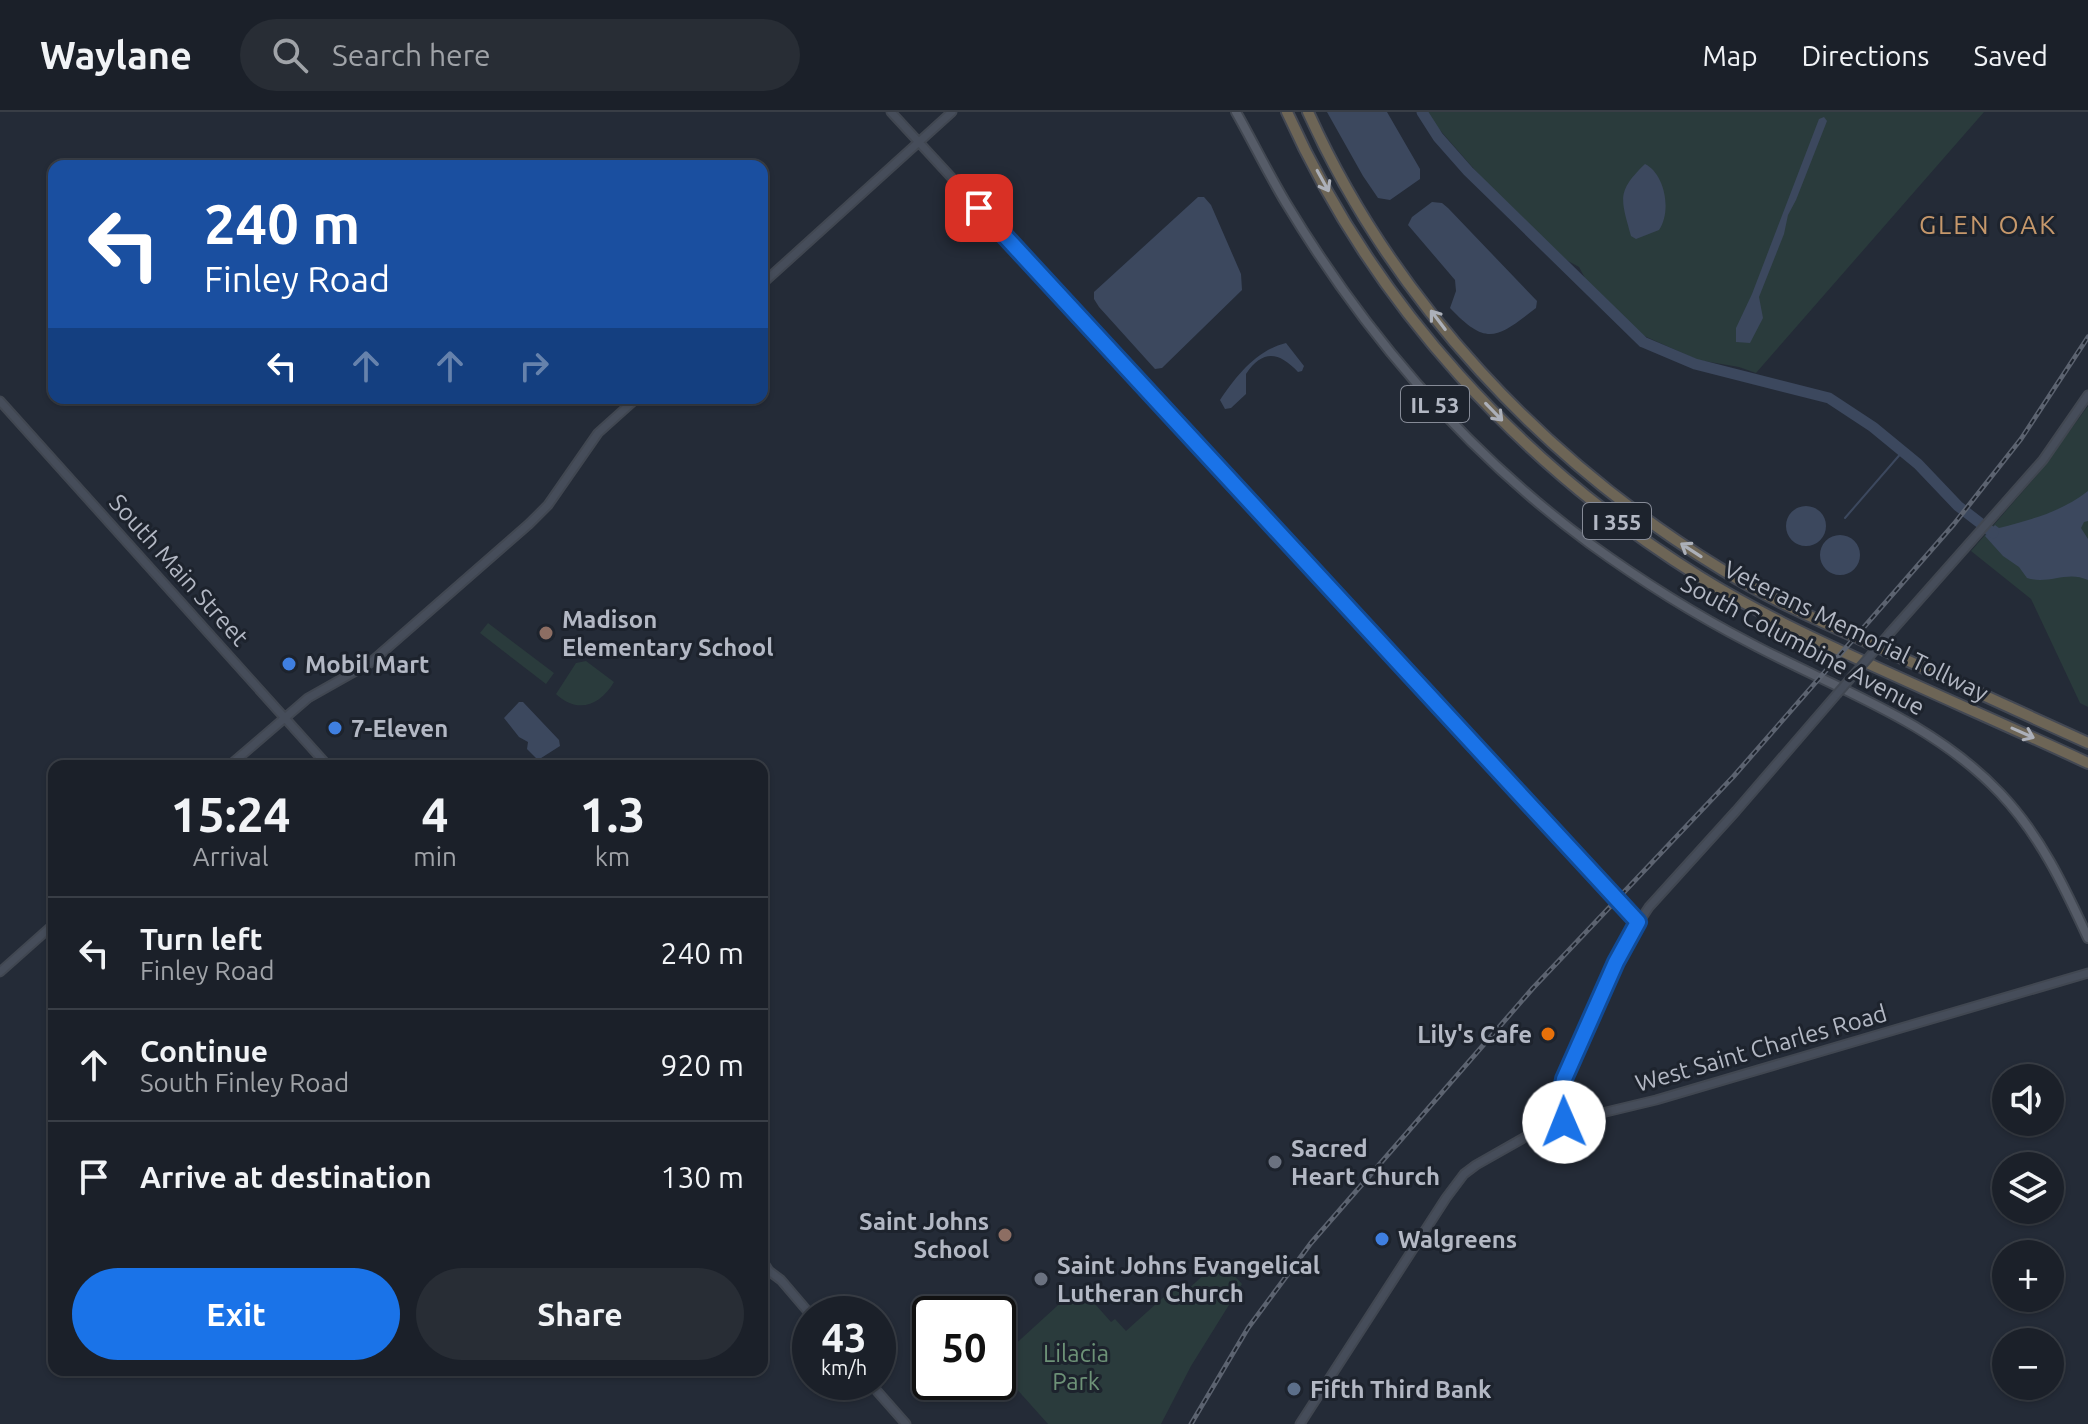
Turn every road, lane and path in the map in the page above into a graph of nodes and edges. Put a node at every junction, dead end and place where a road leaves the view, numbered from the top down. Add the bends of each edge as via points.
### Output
1 (891, 112) edge
2 (952, 112) edge
3 (1236, 112) edge
4 (1287, 112) edge
5 (1308, 112) edge
6 (919, 142) junction
7 (768, 279) edge
8 (2088, 395) edge
9 (0, 401) edge
10 (630, 404) edge
11 (285, 717) junction
12 (2088, 743) edge
13 (236, 760) edge
14 (323, 760) edge
15 (2088, 763) edge
16 (1638, 922) junction
17 (48, 929) edge
18 (2088, 938) edge
19 (0, 972) edge
20 (2088, 973) edge
21 (1564, 1122) junction
22 (768, 1269) edge
23 (795, 1296) edge
24 (885, 1400) edge
25 (906, 1424) edge
26 (1300, 1424) edge

1 - 6 main road
2 - 6 main road
3 - 18 main road, South Columbine Avenue / IL 53 via 1346,293 1414,381 1473,444 1587,542 1653,587 1751,644 1889,710 1959,757 1999,791 2045,850
4 -> 15 highway, Veterans Memorial Tollway / I 355 via 1353,233 1409,313 1488,406 1575,488 1646,542 1747,604
12 -> 5 highway, Veterans Memorial Tollway / I 355 via 1756,589 1655,526 1589,475 1505,397 1447,332 1369,225
6 - 7 main road
6 - 16 main road
8 - 16 main road, bridge via 2043,460
9 - 11 main road, South Main Street
10 - 11 main road via 598,433 541,513 370,663
11 - 13 main road
11 - 14 main road, South Main Street
16 - 21 main road via 1564,1079
17 - 19 main road
20 - 21 main road, West Saint Charles Road
21 - 26 main road, West Saint Charles Road via 1526,1137 1464,1174
22 - 23 main road
24 - 25 main road

